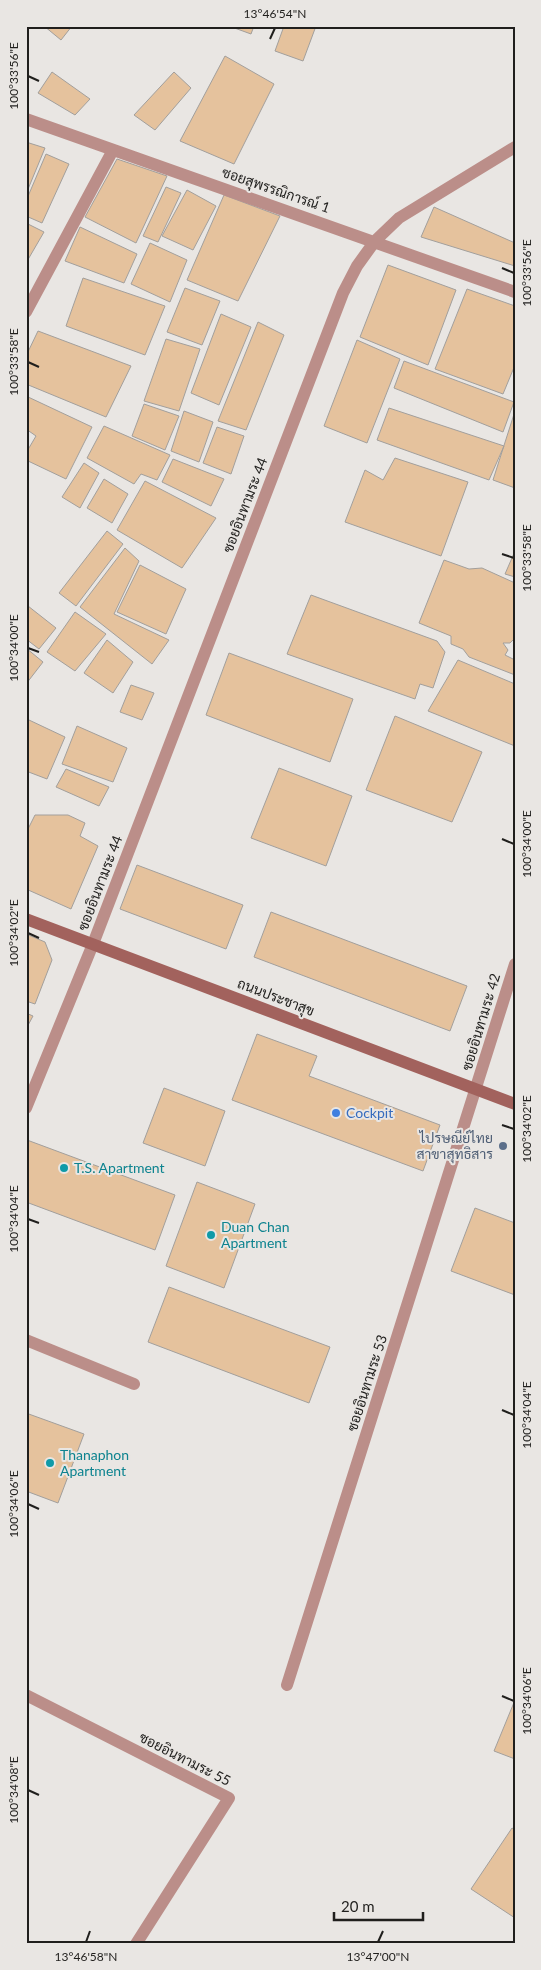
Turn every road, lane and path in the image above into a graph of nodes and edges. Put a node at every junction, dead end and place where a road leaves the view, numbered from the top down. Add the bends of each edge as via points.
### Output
1 (26, 119) edge
2 (515, 146) edge
3 (113, 150) junction
4 (375, 241) junction
5 (515, 292) edge
6 (26, 312) edge
7 (26, 919) edge
8 (93, 944) junction
9 (515, 964) edge
10 (476, 1090) junction
11 (515, 1104) edge
12 (26, 1108) edge
13 (26, 1340) edge
14 (134, 1384) dead end
15 (287, 1685) dead end
16 (26, 1695) edge
17 (136, 1944) edge

1 - 3 street, ซอยสุพรรณิการณ์ 1
2 - 4 street, ซอยอินทามระ 44 via 398,218
3 - 4 street, ซอยสุพรรณิการณ์ 1
3 - 6 street
4 - 5 street, ซอยสุพรรณิการณ์ 1
4 - 8 street, ซอยอินทามระ 44 via 343,293
7 - 8 street, ถนนประชาสุข
8 - 10 street, ถนนประชาสุข
8 - 12 street
9 - 10 street, ซอยอินทามระ 42
10 - 11 street, ถนนประชาสุข
10 - 15 street, ซอยอินทามระ 53
13 - 14 street
16 - 17 street, ซอยอินทามระ 55 via 229,1798

